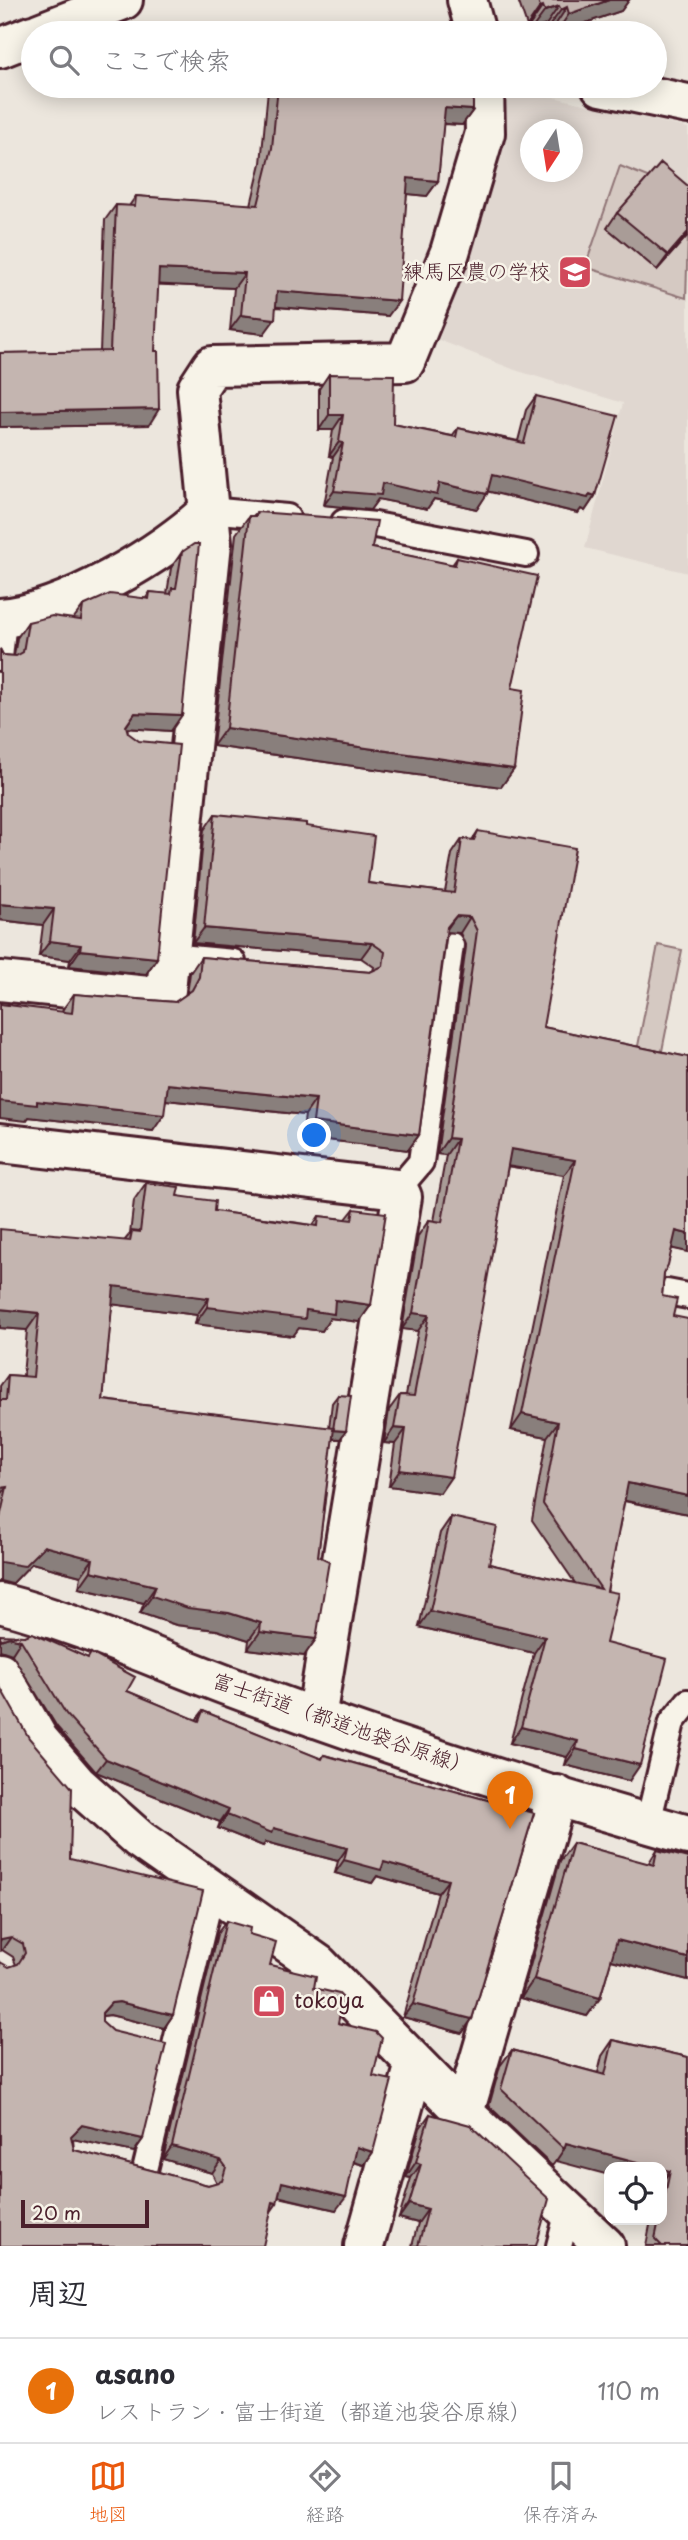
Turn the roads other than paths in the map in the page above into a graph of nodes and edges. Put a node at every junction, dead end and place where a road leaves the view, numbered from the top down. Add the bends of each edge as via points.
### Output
1 (123, 0) edge
2 (467, 0) edge
3 (69, 21) edge
4 (473, 21) edge
5 (21, 40) edge
6 (0, 48) edge
7 (484, 98) edge
8 (659, 98) edge
9 (688, 104) edge
10 (209, 510) junction
11 (526, 554) dead end
12 (2, 618) edge
13 (0, 658) edge
14 (451, 946) edge
15 (169, 956) junction
16 (250, 964) edge
17 (0, 981) edge
18 (0, 1143) edge
19 (398, 1189) junction
20 (0, 1603) edge
21 (0, 1672) edge
22 (688, 1702) edge
23 (316, 1717) junction
24 (556, 1795) junction
25 (648, 1823) junction
26 (688, 1835) edge
27 (212, 1891) junction
28 (415, 2064) junction
29 (464, 2113) junction
30 (145, 2170) edge
31 (564, 2229) edge
32 (364, 2246) edge
33 (605, 2246) edge

1 - 3 street
2 - 4 street
5 - 6 street
7 - 10 street via 485,132 450,252 409,356 398,364 212,366 197,389
8 - 9 street
10 - 11 lane via 375,525
10 - 12 street via 184,536 62,605
10 - 15 street via 212,543 179,747
12 - 13 lane
14 - 19 lane via 421,1162
15 - 16 lane
15 - 17 street via 166,990 158,997
18 - 19 street
19 - 23 street via 401,1197
20 - 23 street, 富士街道（都道池袋谷原線） via 110,1638
21 - 27 street via 39,1740 77,1784 139,1839
22 - 25 lane via 672,1722
23 - 24 street, 富士街道（都道池袋谷原線）
24 - 25 street, 富士街道（都道池袋谷原線）
24 - 29 street
25 - 26 street, 富士街道（都道池袋谷原線）
27 - 28 street via 318,1964
27 - 30 lane via 164,2043
28 - 29 street
28 - 32 street
29 - 31 street
31 - 33 street

